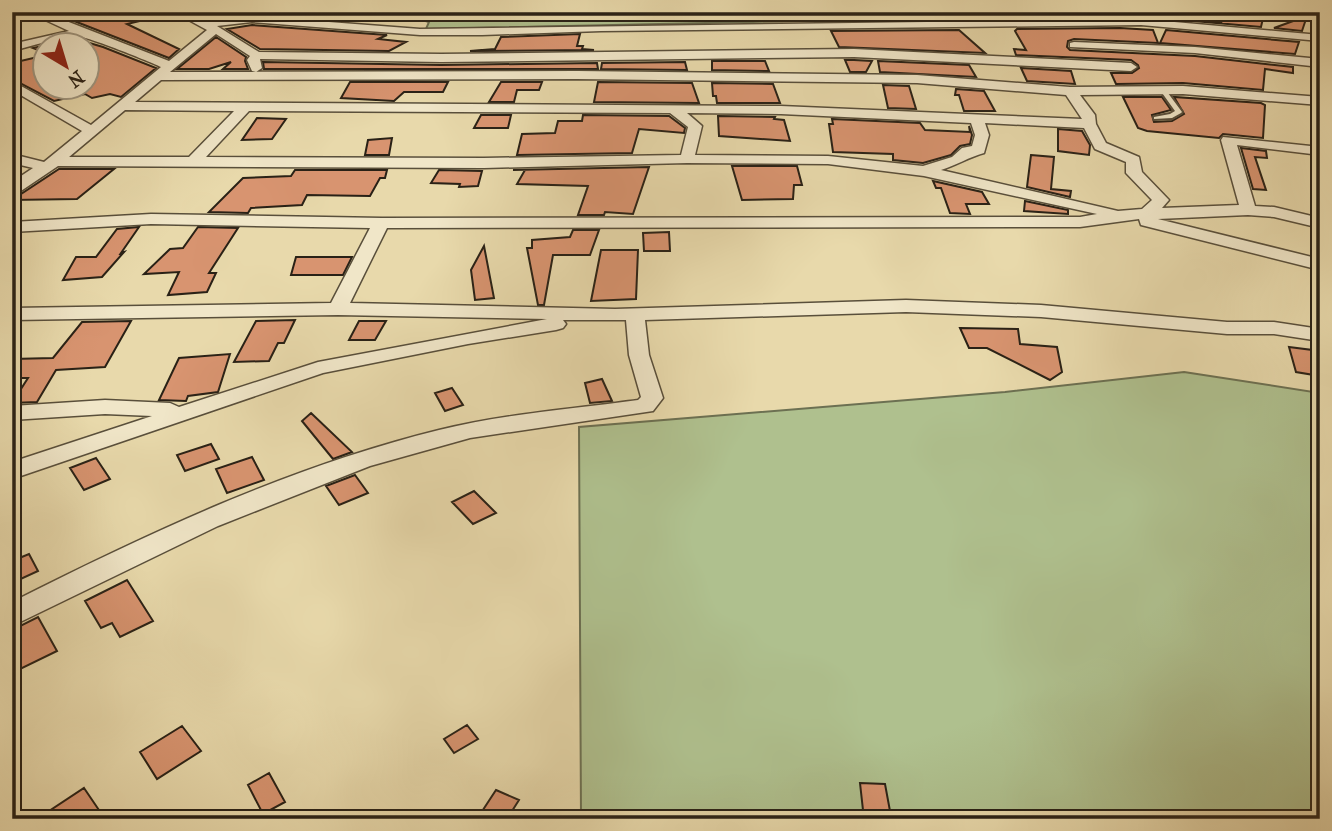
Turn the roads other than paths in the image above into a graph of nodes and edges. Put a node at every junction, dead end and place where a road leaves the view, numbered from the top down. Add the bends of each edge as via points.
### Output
1 (33, 12) edge
2 (179, 12) edge
3 (1102, 12) edge
4 (242, 16) edge
5 (1116, 23) junction
6 (211, 27) junction
7 (81, 31) junction
8 (1320, 38) edge
9 (1074, 45) dead end
10 (12, 48) edge
11 (256, 55) junction
12 (1320, 64) edge
13 (1130, 67) dead end
14 (163, 71) junction
15 (279, 77) junction
16 (402, 77) junction
17 (12, 85) edge
18 (1163, 90) junction
19 (1070, 91) junction
20 (1320, 101) edge
21 (123, 106) junction
22 (363, 107) junction
23 (244, 108) junction
24 (673, 109) junction
25 (1156, 117) dead end
26 (976, 118) junction
27 (1089, 124) junction
28 (90, 130) junction
29 (1320, 151) edge
30 (12, 158) edge
31 (687, 159) junction
32 (194, 161) junction
33 (49, 163) junction
34 (924, 171) junction
35 (12, 192) edge
36 (1248, 210) junction
37 (1123, 215) junction
38 (1145, 216) junction
39 (381, 223) junction
40 (1320, 223) edge
41 (12, 227) edge
42 (1320, 265) edge
43 (338, 309) junction
44 (12, 314) edge
45 (625, 315) junction
46 (1320, 335) edge
47 (188, 410) junction
48 (12, 413) edge
49 (12, 471) edge
50 (12, 615) edge

1 - 7 street
2 - 6 street
3 - 5 street
4 - 5 street via 463,32
4 - 6 street
5 - 8 street via 1200,25
6 - 11 street
6 - 14 street
7 - 10 street
7 - 14 street via 152,57
9 - 12 street via 1195,50
11 - 13 street via 441,58 855,53 1044,58
11 - 15 street via 256,68
14 - 15 street
14 - 21 street
15 - 16 street
16 - 19 street via 917,79
16 - 22 street via 380,100
17 - 28 street
18 - 19 street
18 - 20 street
18 - 25 lane via 1179,112
19 - 27 street via 1088,115
21 - 23 street
21 - 28 street
22 - 23 street
22 - 24 street
23 - 32 street
24 - 26 street
24 - 31 street via 695,126
26 - 27 street
26 - 34 street via 982,135 979,150 967,150 957,160
27 - 38 street via 1100,146 1134,160 1134,173 1161,200
28 - 33 street
29 - 36 street via 1227,140
30 - 33 street
31 - 32 street
31 - 34 street via 828,160
32 - 33 street
33 - 35 street
34 - 37 street
36 - 38 street
36 - 40 street
37 - 38 street
37 - 39 street via 1080,222
37 - 42 street
39 - 41 street via 127,219
39 - 43 street
43 - 44 street
43 - 45 street
45 - 46 street via 906,306 1041,311
45 - 47 street via 468,338 318,368
45 - 50 street via 652,398 645,406 413,444 198,523
47 - 48 street via 105,407
47 - 49 street

